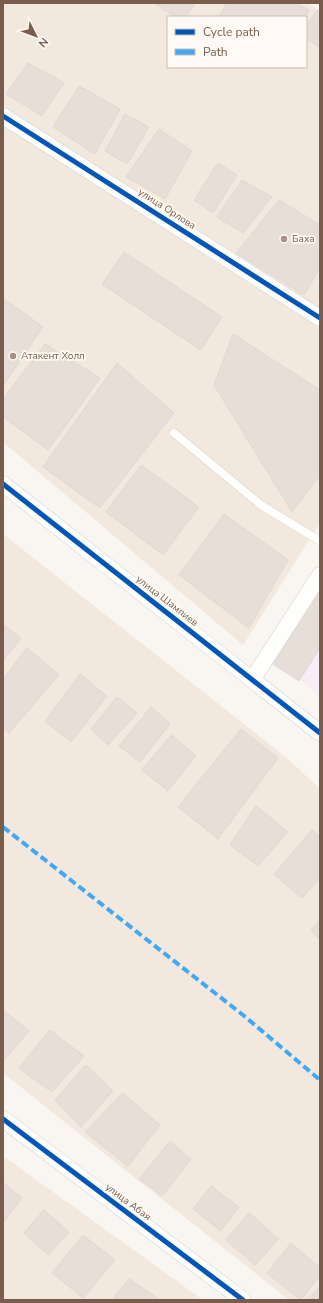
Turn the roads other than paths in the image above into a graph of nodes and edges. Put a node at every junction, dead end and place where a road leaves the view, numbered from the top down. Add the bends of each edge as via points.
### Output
1 (3, 116) edge
2 (320, 318) edge
3 (174, 433) dead end
4 (3, 484) edge
5 (320, 541) edge
6 (320, 575) edge
7 (252, 680) junction
8 (320, 733) edge
9 (3, 1120) edge
10 (243, 1300) edge

1 - 2 street, улица Орлова
3 - 5 lane via 261,505
4 - 7 street, улица Шампиев
6 - 7 street
7 - 8 street, улица Шампиев
9 - 10 street, улица Абая

